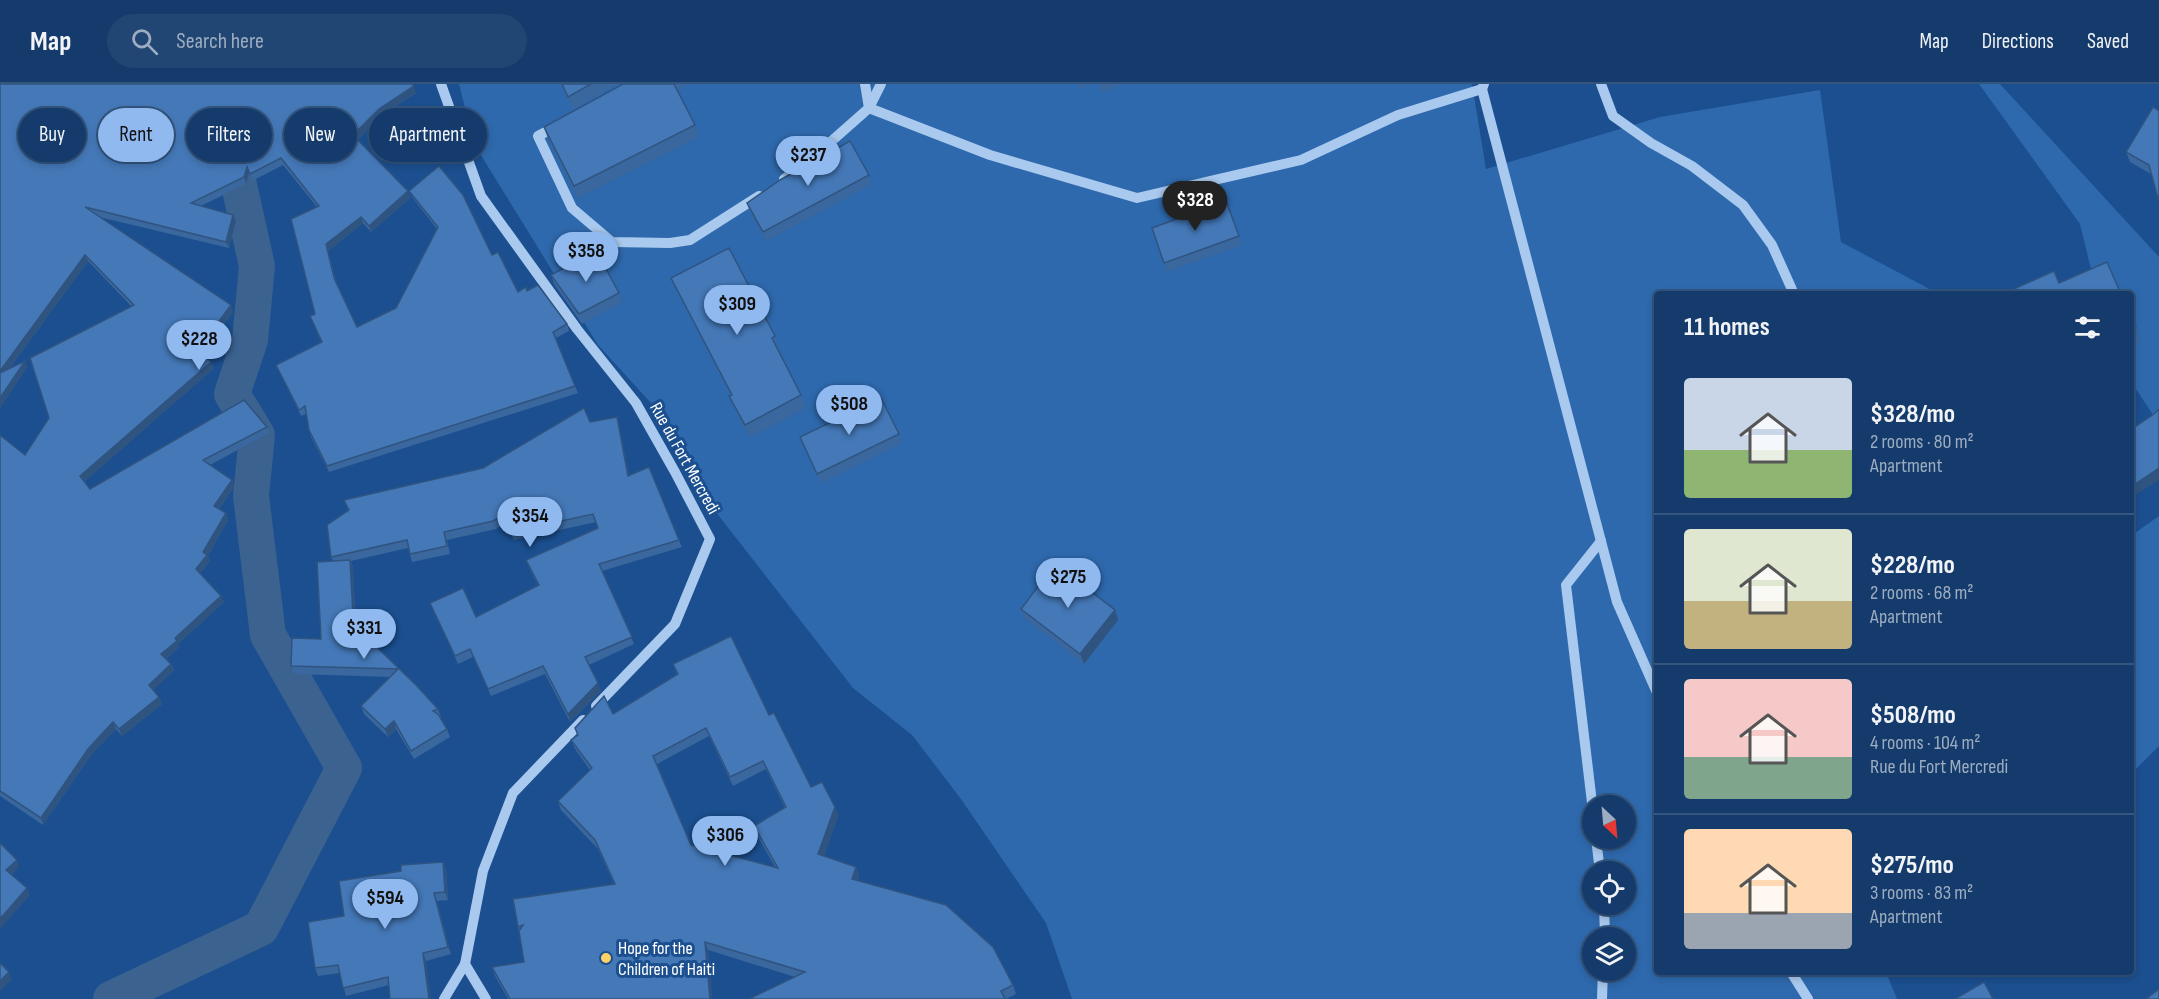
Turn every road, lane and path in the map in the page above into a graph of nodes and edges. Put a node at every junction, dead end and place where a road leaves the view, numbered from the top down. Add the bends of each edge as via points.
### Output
1 (441, 84) edge
2 (865, 84) edge
3 (881, 84) edge
4 (1601, 84) edge
5 (1483, 87) edge
6 (869, 108) junction
7 (566, 120) edge
8 (1793, 291) edge
9 (1601, 541) junction
10 (1654, 686) edge
11 (1591, 795) edge
12 (465, 964) junction
13 (1793, 975) edge
14 (1603, 981) edge
15 (444, 999) edge
16 (486, 999) edge
17 (1602, 999) edge
18 (1808, 999) edge

1 - 12 street, Rue du Fort Mercredi via 481,196 636,403 710,539 675,624 513,793 483,871
2 - 6 street
3 - 6 street
4 - 8 street via 1613,116 1692,166 1743,205 1772,245
5 - 6 street via 1398,115 1301,160 1137,198 990,155
5 - 9 street
6 - 7 street via 809,161 742,208 690,240 670,243 612,242 572,208 538,136
9 - 10 street via 1617,602
9 - 11 street via 1566,585
12 - 15 street, Rue du Fort Mercredi
12 - 16 street
13 - 18 street
14 - 17 street

